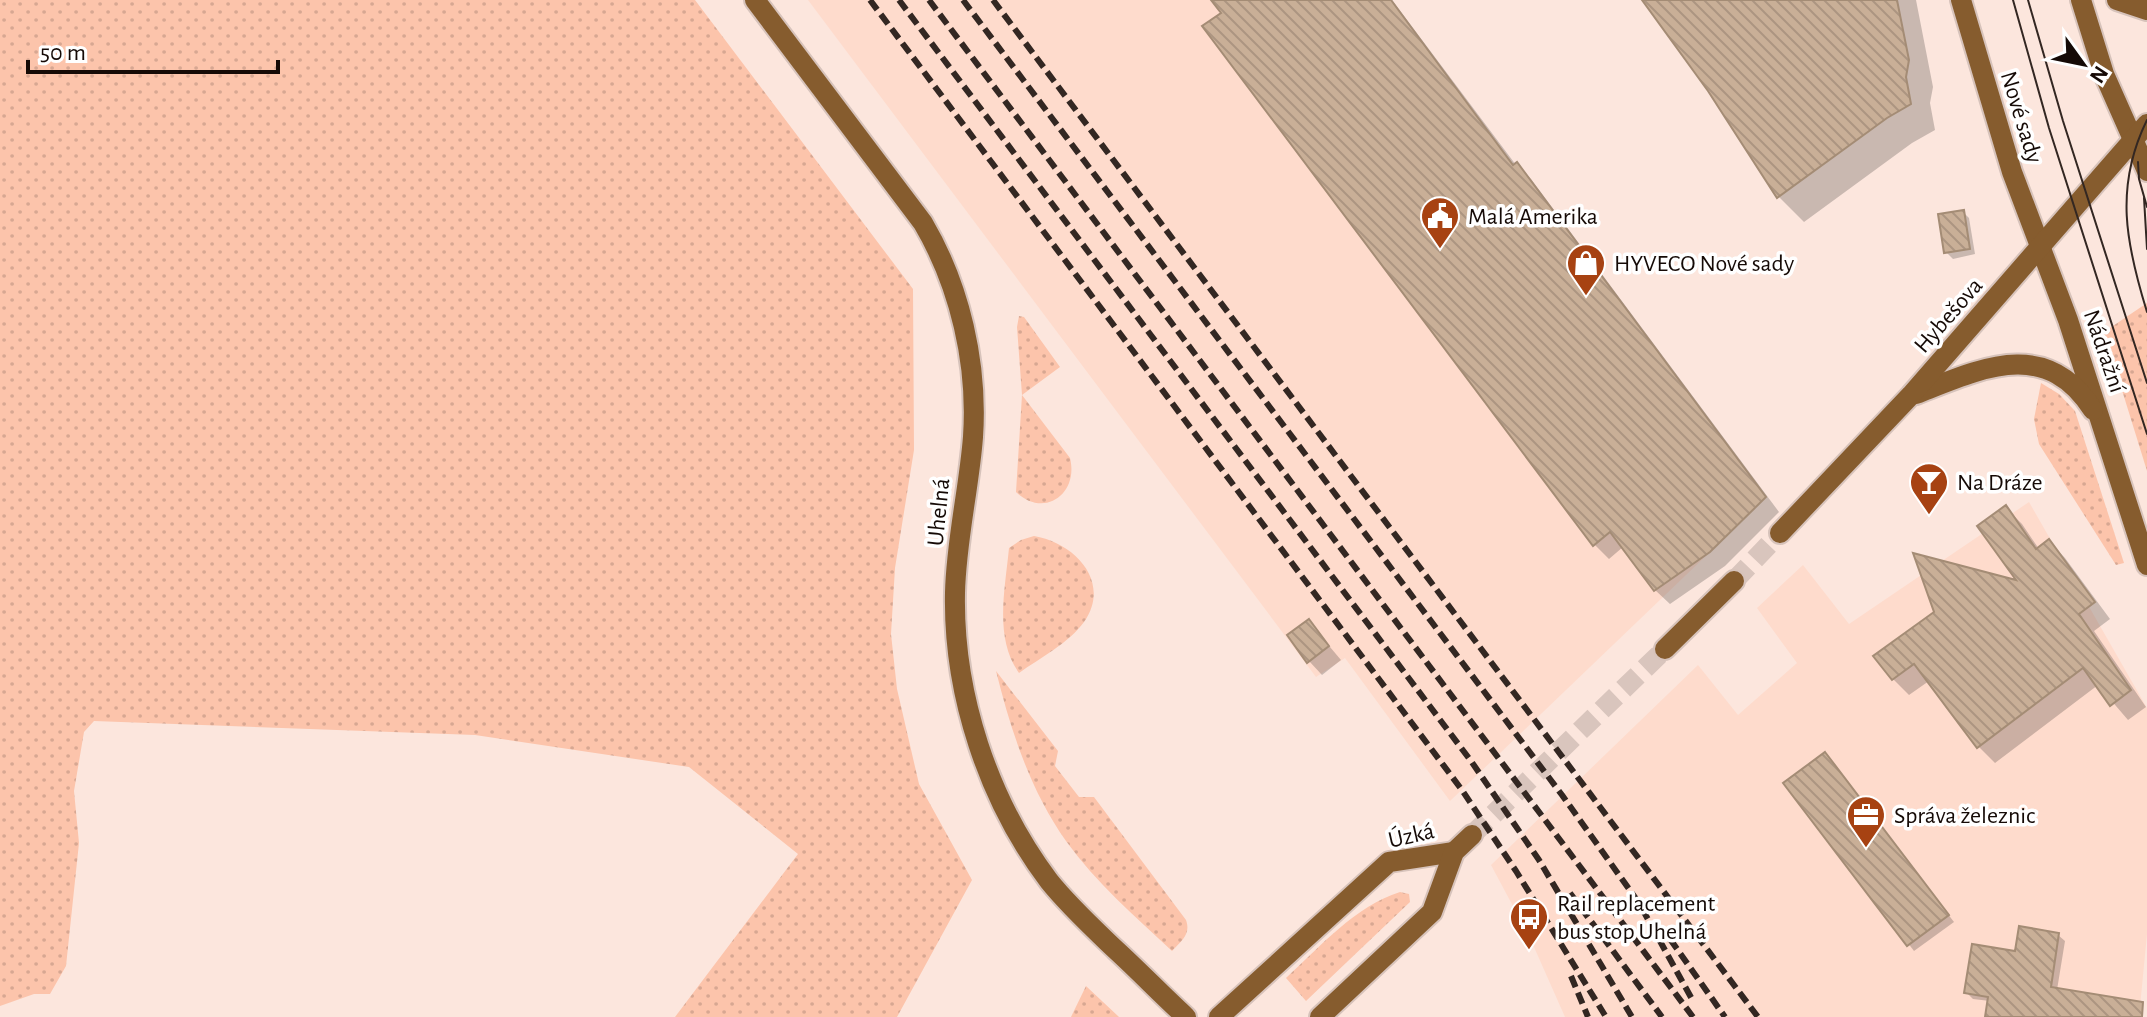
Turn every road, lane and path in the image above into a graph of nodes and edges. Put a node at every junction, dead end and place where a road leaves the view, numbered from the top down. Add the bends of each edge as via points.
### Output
1 (755, 0) edge
2 (1961, 0) edge
3 (2081, 0) edge
4 (2117, 0) edge
5 (2147, 10) edge
6 (2141, 131) edge
7 (2147, 171) edge
8 (2040, 247) junction
9 (1911, 395) junction
10 (2104, 427) junction
11 (1780, 533) tunnel mouth
12 (2147, 565) edge
13 (1734, 581) tunnel mouth
14 (1665, 649) tunnel mouth
15 (1472, 835) tunnel mouth
16 (1454, 852) junction
17 (1186, 1017) edge
18 (1219, 1017) edge
19 (1320, 1017) edge

1 - 17 main road, Uhelná via 923,223 955,290 972,387 973,434 955,591 956,631 973,728 995,788 1010,819 1071,907
2 - 8 main road, Nové sady via 2009,164
3 - 6 main road via 2104,74
4 - 5 main road
6 - 7 main road
6 - 8 main road, Hybešova
8 - 9 main road, Hybešova
8 - 10 main road, Nádražní
9 - 10 main road via 1978,369 2033,365 2073,387
9 - 11 main road, Hybešova
10 - 12 main road, Nádražní
13 - 14 main road
15 - 16 main road
16 - 18 main road, Úzká via 1389,862
16 - 19 main road, Úzká via 1432,912

